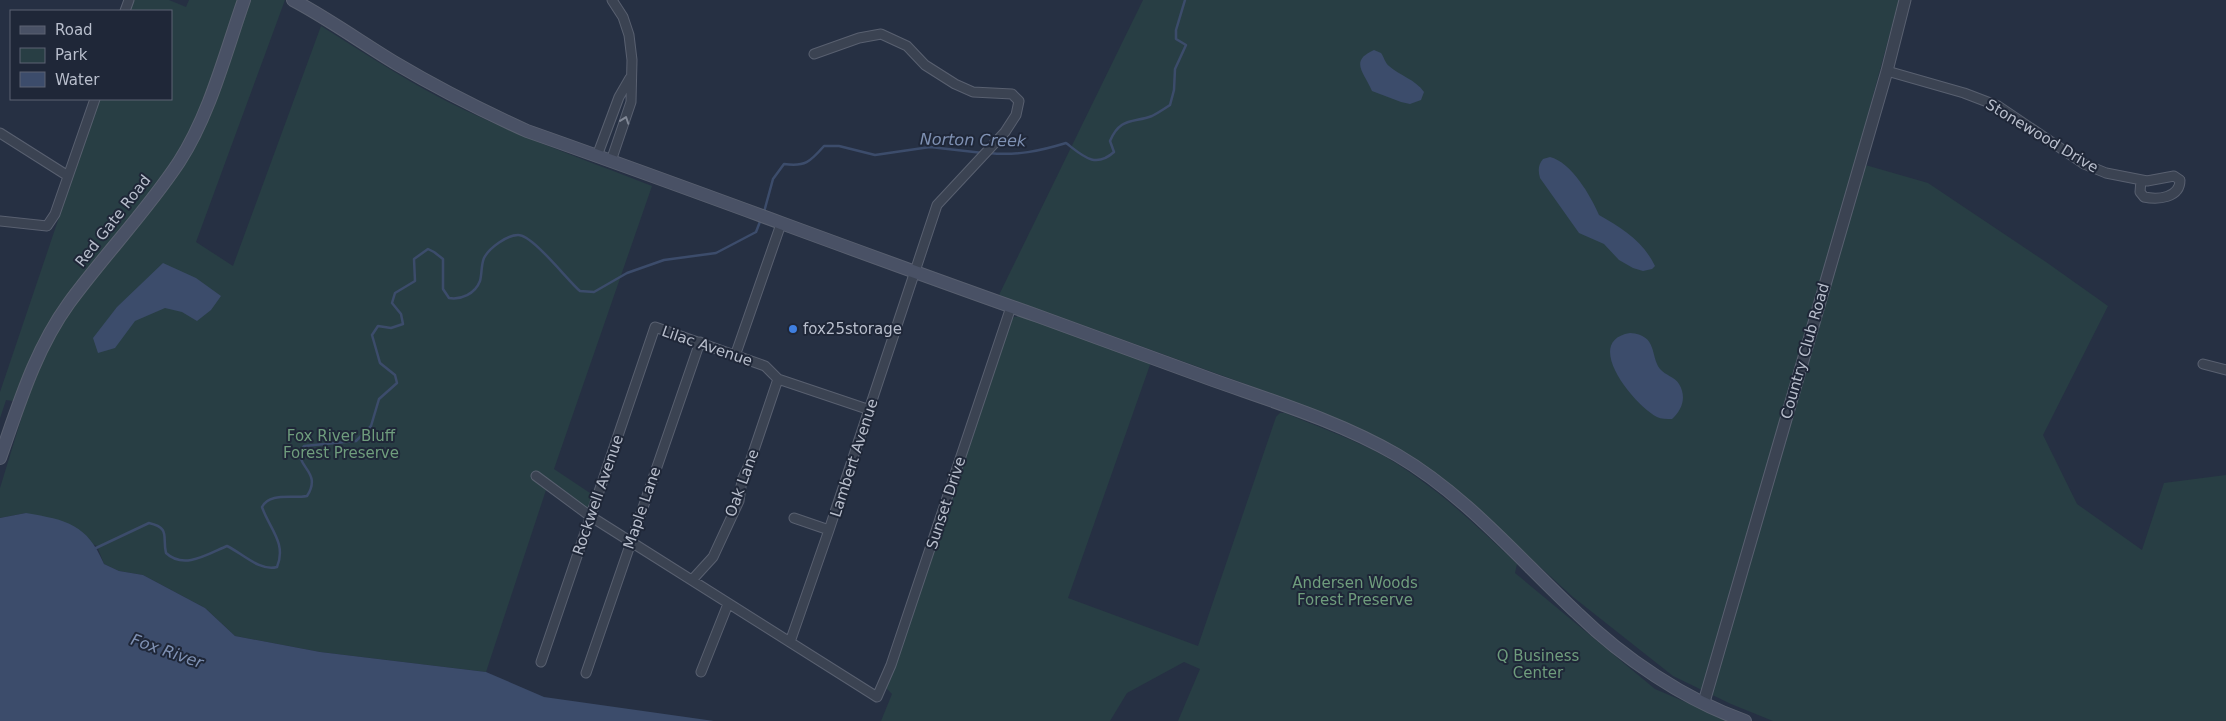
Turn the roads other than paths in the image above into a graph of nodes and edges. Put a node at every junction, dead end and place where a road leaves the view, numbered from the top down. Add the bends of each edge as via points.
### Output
1 (244, 0) edge
2 (292, 0) edge
3 (612, 0) edge
4 (1905, 0) edge
5 (814, 54) dead end
6 (1887, 71) junction
7 (631, 78) junction
8 (95, 100) edge
9 (0, 133) edge
10 (597, 156) junction
11 (611, 161) junction
12 (68, 176) junction
13 (2141, 180) dead end
14 (0, 221) edge
15 (776, 222) junction
16 (915, 273) junction
17 (1011, 307) junction
18 (655, 328) joint
19 (700, 342) junction
20 (735, 356) junction
21 (2203, 364) dead end
22 (2226, 370) edge
23 (778, 379) junction
24 (870, 410) junction
25 (0, 458) edge
26 (536, 476) dead end
27 (590, 516) junction
28 (794, 518) dead end
29 (829, 530) junction
30 (630, 542) junction
31 (692, 580) junction
32 (728, 604) junction
33 (790, 642) junction
34 (541, 662) dead end
35 (701, 672) dead end
36 (586, 673) dead end
37 (1704, 702) junction
38 (1745, 721) edge

1 - 25 main road, Red Gate Road via 195,132 180,161 68,304 38,355
2 - 10 main road via 481,110 527,131
3 - 7 street via 630,37
4 - 6 street, Country Club Road
5 - 16 street, Lambert Avenue via 881,34 907,46 925,65 955,84 973,92 1012,94 1019,102 1016,116 1005,132 937,204
6 - 13 street, Stonewood Drive via 1998,106 2084,164 2113,175
6 - 37 street, Country Club Road
7 - 10 street via 619,97
11 -> 7 street via 631,102
8 - 12 street
9 - 12 street
10 - 11 main road
11 - 15 main road
12 - 14 street via 55,214 47,226
15 - 16 main road
15 - 20 street
16 - 17 main road
16 - 24 street, Lambert Avenue
17 - 33 street, Sunset Drive via 894,659 877,697
17 - 37 main road via 1283,404 1396,455 1454,496 1580,616 1629,656 1656,676
18 - 19 street, Lilac Avenue
18 - 27 street, Rockwell Avenue
19 - 20 street, Lilac Avenue
19 - 30 street, Maple Lane
20 - 23 street, Lilac Avenue via 765,366
21 - 22 street
23 - 24 street, Lilac Avenue
23 - 31 street, Oak Lane via 742,480 739,501 713,557
24 - 29 street, Lambert Avenue
26 - 27 street
27 - 30 street
27 - 34 street, Rockwell Avenue
28 - 29 street
29 - 33 street, Lambert Avenue
30 - 31 street
30 - 36 street, Maple Lane
31 - 32 street
32 - 33 street
32 - 35 street
37 - 38 main road

